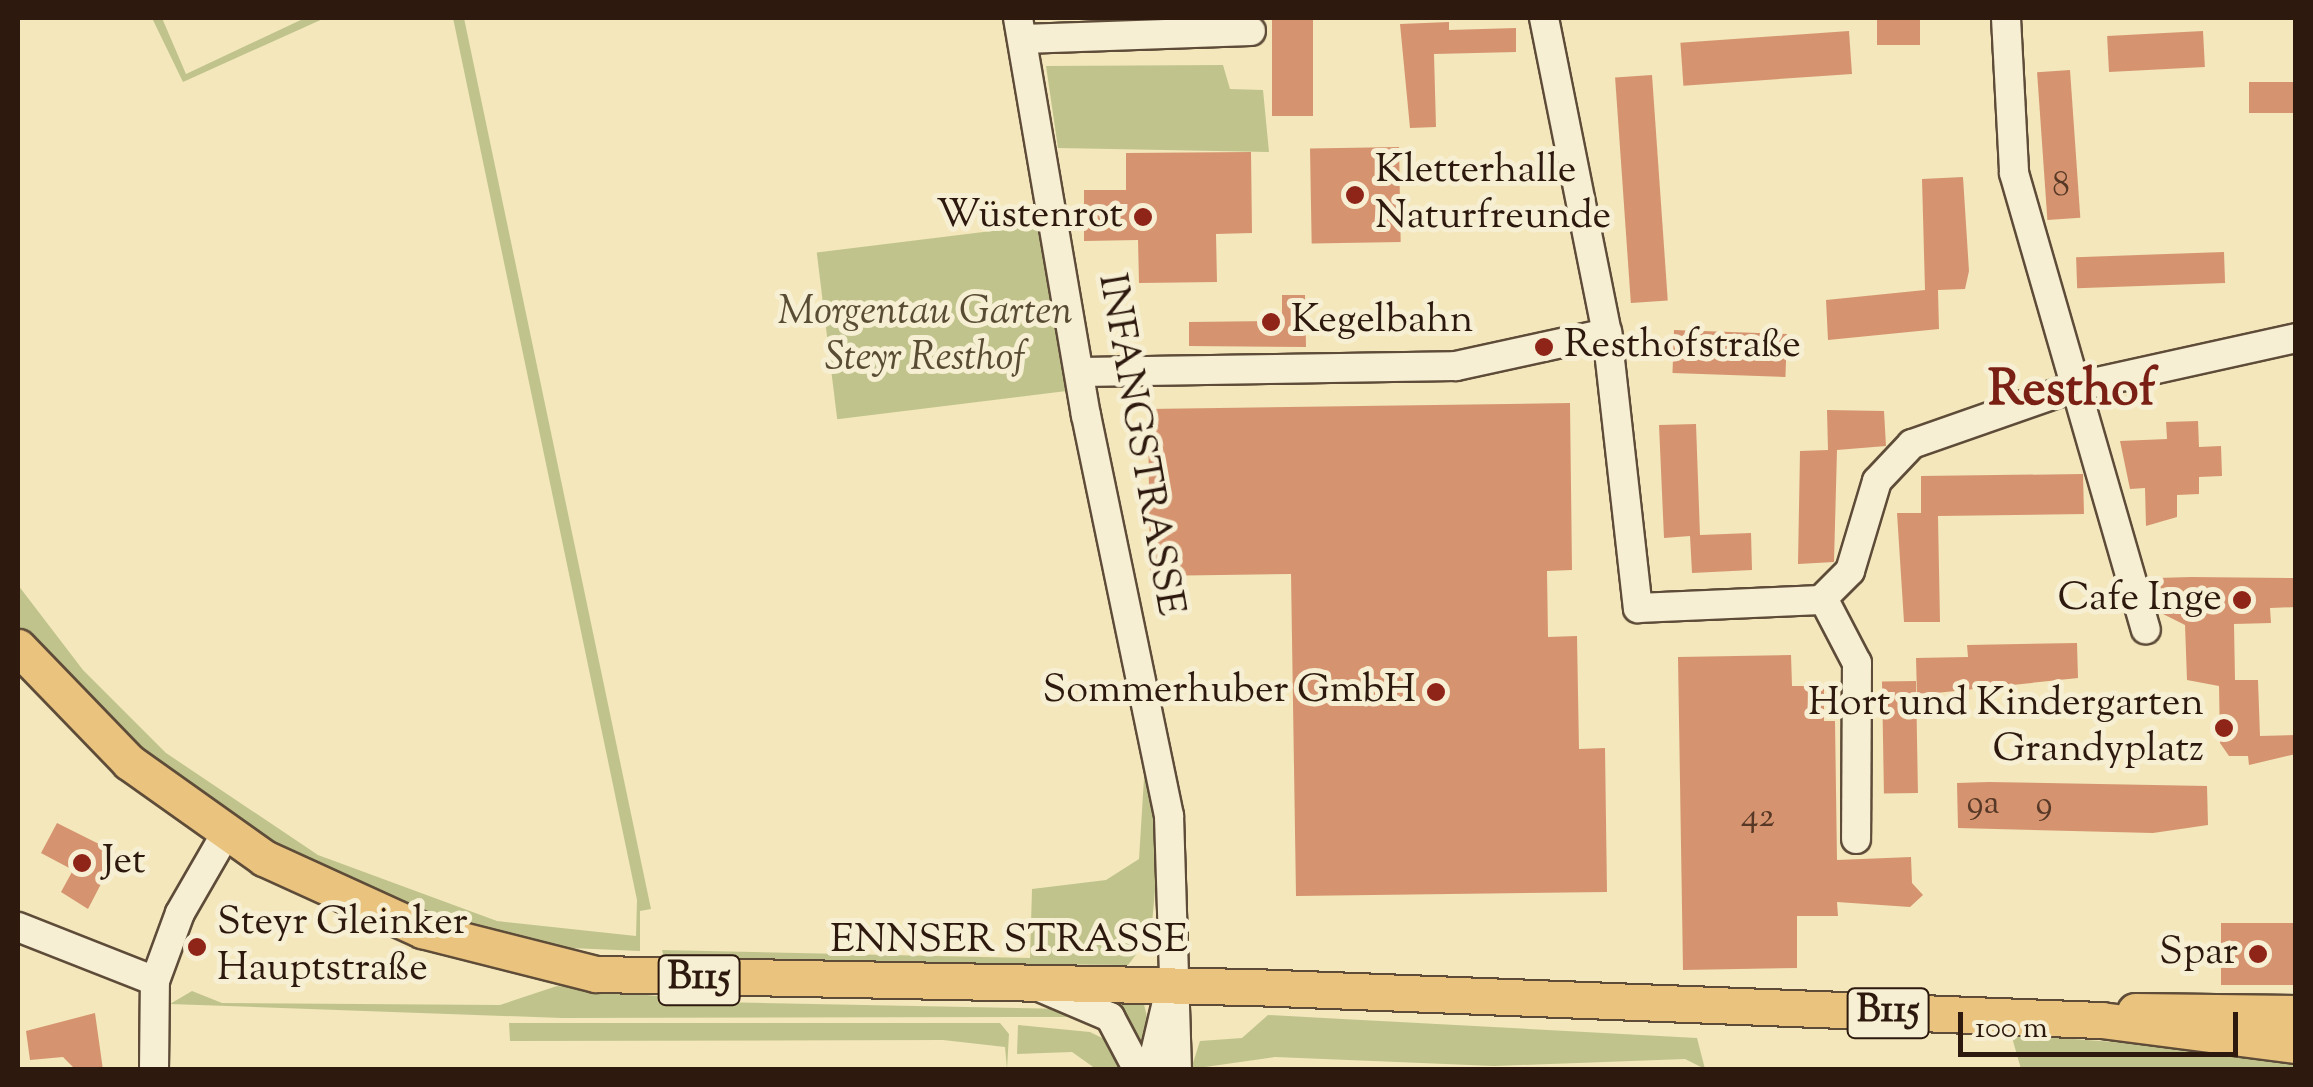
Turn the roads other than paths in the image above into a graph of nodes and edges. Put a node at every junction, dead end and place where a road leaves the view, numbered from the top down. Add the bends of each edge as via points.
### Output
1 (1544, 18) edge
2 (2006, 18) edge
3 (1021, 28) edge
4 (1252, 31) dead end
5 (1607, 334) junction
6 (2296, 338) edge
7 (1080, 372) junction
8 (2075, 387) junction
9 (1824, 598) junction
10 (2146, 629) dead end
11 (18, 647) edge
12 (225, 835) junction
13 (1856, 840) dead end
14 (18, 927) edge
15 (155, 981) junction
16 (1171, 985) junction
17 (1036, 986) junction
18 (2296, 1013) edge
19 (2101, 1020) junction
20 (2296, 1045) edge
21 (154, 1070) edge
22 (1138, 1070) edge
23 (1151, 1070) edge
24 (1176, 1070) edge

1 - 5 street
2 - 8 street via 2014,173
3 - 4 street, INFANGSTRASSE
3 - 7 street, INFANGSTRASSE
5 - 7 street via 1456,366
5 - 9 street via 1634,603
6 - 8 street
7 - 16 street, INFANGSTRASSE via 1169,816
8 - 9 street via 1895,456 1868,498 1846,580
8 - 10 street
9 - 13 street via 1858,663
11 - 12 main road, ENNSER STRASSE / B115 via 129,762
12 - 15 street
12 - 17 main road, ENNSER STRASSE / B115 via 364,908 550,966 652,979
14 - 15 street
15 - 21 street
16 - 17 main road, ENNSER STRASSE / B115
16 - 19 main road, ENNSER STRASSE / B115
16 - 23 street
16 - 24 street
17 - 22 street via 1110,1017
18 - 19 main road, ENNSER STRASSE / B115 via 2130,1012
19 - 20 main road, ENNSER STRASSE / B115

